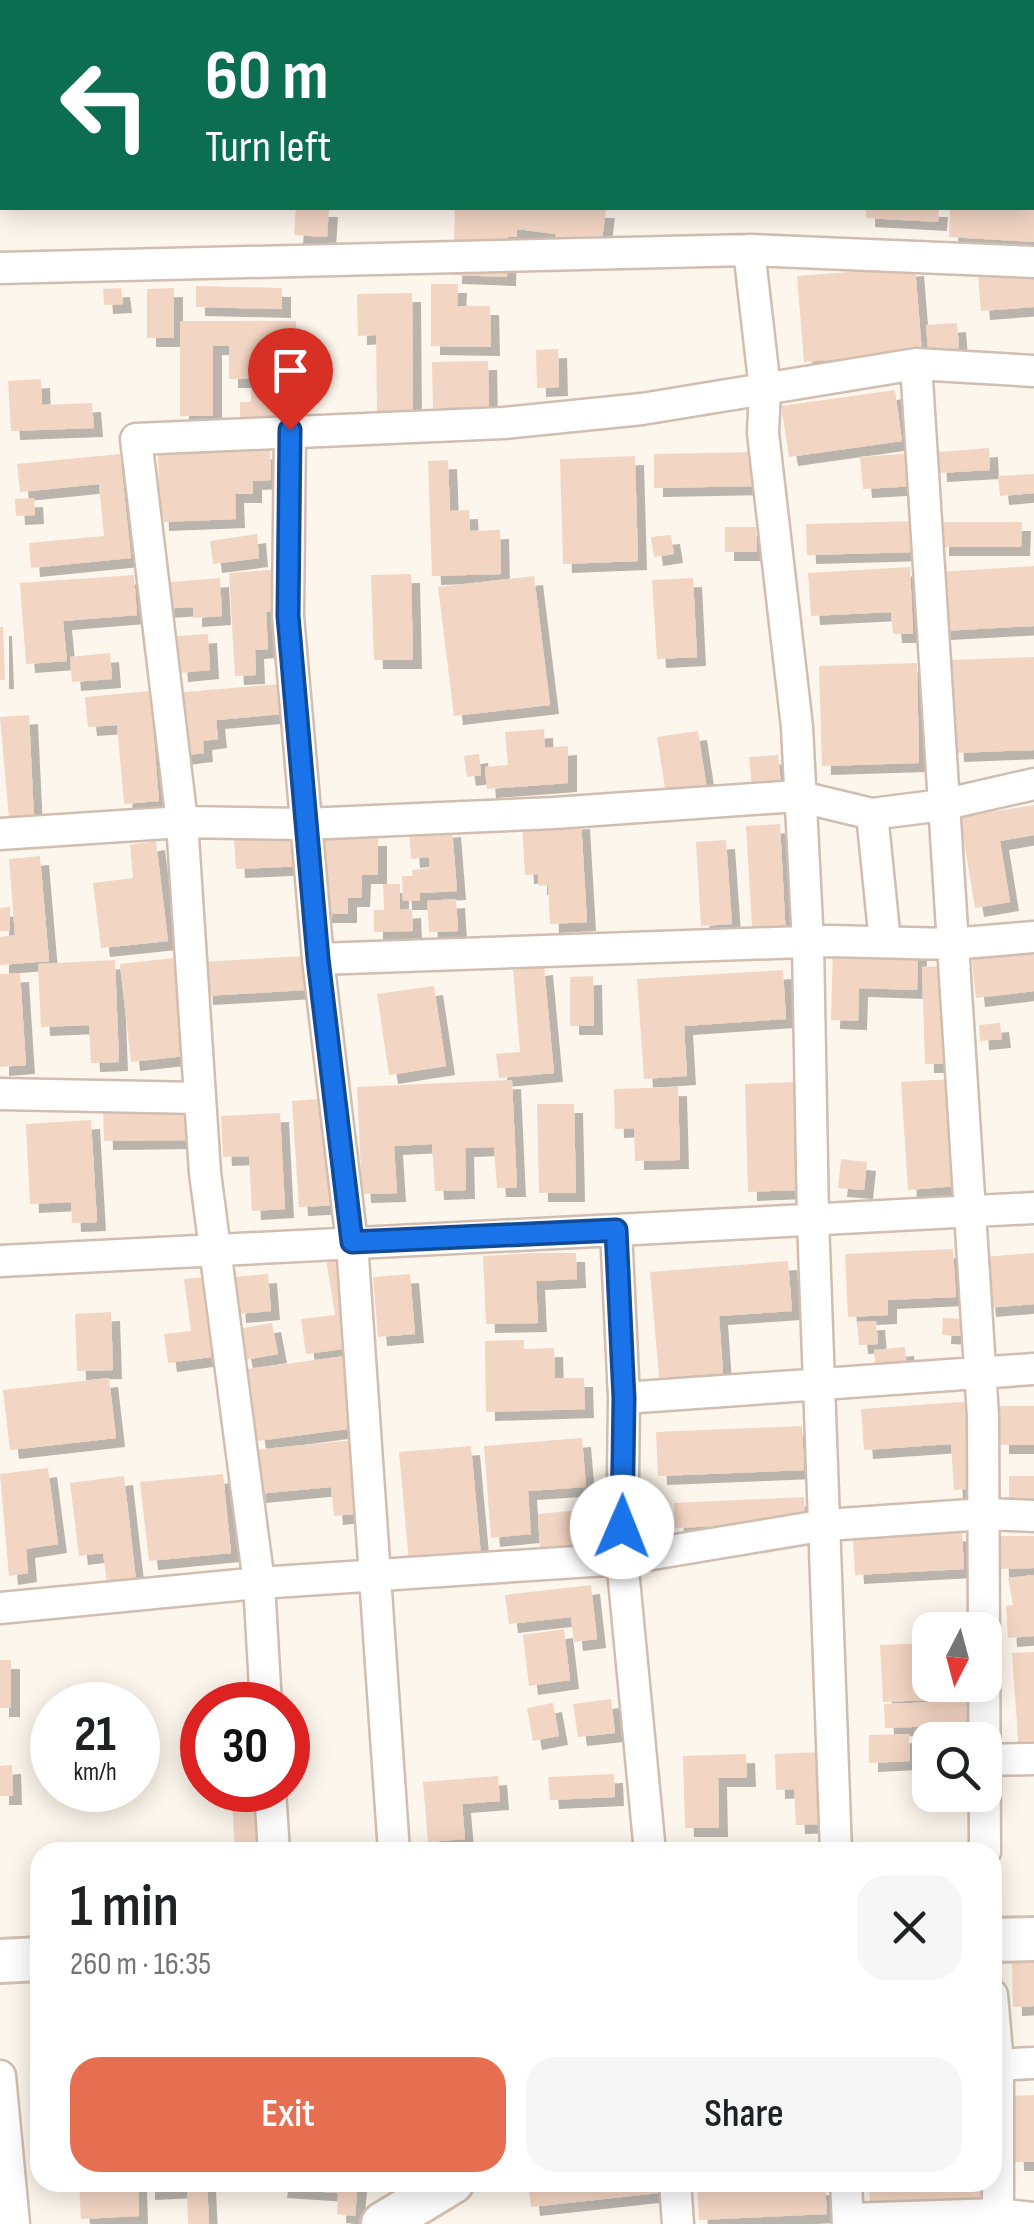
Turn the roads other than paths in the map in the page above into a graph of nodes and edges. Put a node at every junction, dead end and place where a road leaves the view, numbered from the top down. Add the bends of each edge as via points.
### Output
1 (748, 250) junction
2 (1034, 262) edge
3 (0, 268) edge
4 (916, 364) junction
5 (1034, 371) edge
6 (766, 389) junction
7 (290, 430) junction
8 (1034, 784) edge
9 (797, 796) junction
10 (942, 805) junction
11 (872, 814) junction
12 (182, 822) junction
13 (305, 824) junction
14 (0, 834) edge
15 (1034, 937) edge
16 (885, 942) junction
17 (808, 944) junction
18 (951, 944) junction
19 (318, 959) junction
20 (0, 1094) edge
21 (198, 1098) junction
22 (1034, 1208) edge
23 (971, 1210) junction
24 (813, 1219) junction
25 (616, 1230) junction
26 (352, 1242) junction
27 (215, 1247) junction
28 (0, 1261) edge
29 (1034, 1369) edge
30 (980, 1372) junction
31 (820, 1384) junction
32 (624, 1398) junction
33 (985, 1514) junction
34 (1034, 1516) edge
35 (826, 1525) junction
36 (622, 1559) junction
37 (378, 1576) junction
38 (259, 1582) junction
39 (0, 1608) edge
40 (265, 1682) edge
41 (986, 1722) edge
42 (1034, 1758) edge
43 (1002, 1759) edge
44 (271, 1812) edge
45 (985, 1812) edge
46 (273, 1842) edge
47 (393, 1842) edge
48 (649, 1842) edge
49 (836, 1842) edge
50 (985, 1842) edge
51 (1034, 1939) edge
52 (1002, 1940) edge
53 (30, 1960) edge
54 (0, 1961) edge
55 (1034, 2063) edge
56 (1002, 2065) edge
57 (0, 2076) edge
58 (436, 2192) edge
59 (676, 2192) edge
60 (846, 2192) edge
61 (998, 2192) edge
62 (1034, 2218) edge
63 (999, 2219) edge
64 (848, 2222) edge
65 (14, 2224) edge
66 (383, 2224) edge
67 (678, 2224) edge

1 - 2 street
1 - 3 street
1 - 6 street
4 - 5 street
4 - 6 street
4 - 10 street
6 - 7 street via 504,423
6 - 9 street via 763,433 797,727
7 - 12 street via 136,439
7 - 13 street via 288,616
8 - 10 street
9 - 11 street
9 - 13 street
9 - 17 street
10 - 11 street
10 - 18 street
11 - 16 street
12 - 13 street
12 - 14 street
12 - 21 street
13 - 19 street
15 - 18 street
16 - 17 street
16 - 18 street
17 - 19 street
17 - 24 street
18 - 23 street
19 - 26 street
20 - 21 street
21 - 27 street
22 - 23 street
23 - 24 street
23 - 30 street
24 - 25 street
24 - 31 street
25 - 26 street
25 - 32 street
26 - 27 street
26 - 37 street
27 - 28 street
27 - 38 street
29 - 30 street
30 - 31 street
30 - 33 street
31 - 32 street
31 - 35 street
32 - 36 street
33 - 34 street
33 - 35 street
33 - 41 street
35 - 36 street
35 - 49 street
36 - 37 street
36 - 48 street
37 - 38 street
37 - 47 street
38 - 39 street
38 - 40 street
42 - 43 street
44 - 46 street
45 - 50 street
51 - 52 street
53 - 54 street
55 - 56 street
57 - 65 street
58 - 66 street
59 - 67 street
60 - 64 street
61 - 63 street
62 - 63 street
63 - 64 street

